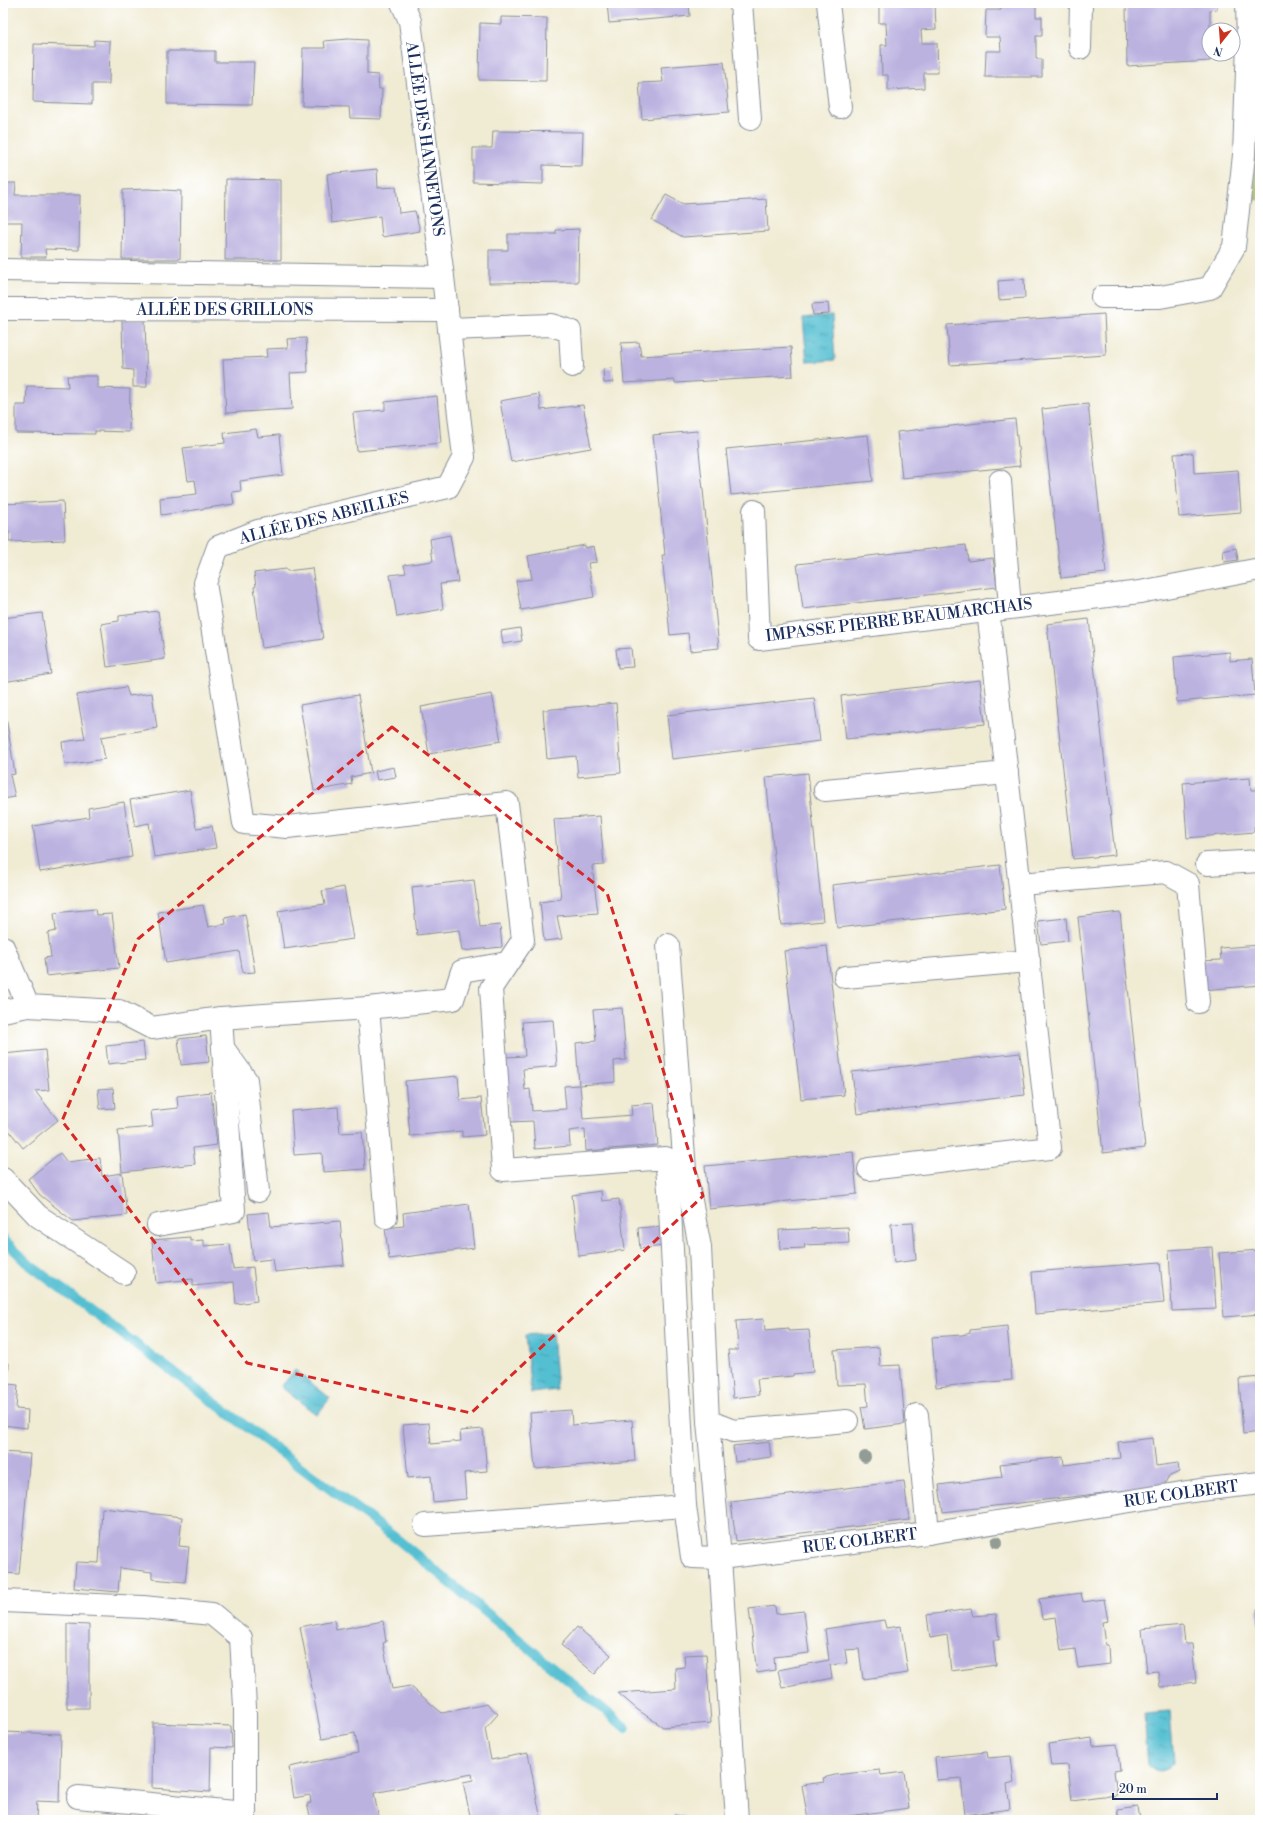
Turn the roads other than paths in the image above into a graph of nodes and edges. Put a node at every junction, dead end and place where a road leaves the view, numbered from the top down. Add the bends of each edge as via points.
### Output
1 (402, 3) edge
2 (741, 3) edge
3 (828, 3) edge
4 (1081, 3) edge
5 (1247, 3) edge
6 (1080, 48) dead end
7 (840, 106) dead end
8 (750, 119) dead end
9 (3, 270) edge
10 (443, 276) junction
11 (1102, 297) dead end
12 (3, 309) edge
13 (448, 320) junction
14 (572, 366) dead end
15 (1000, 481) dead end
16 (754, 511) dead end
17 (1260, 569) edge
18 (1010, 607) junction
19 (988, 610) junction
20 (1007, 773) junction
21 (825, 790) dead end
22 (1260, 861) edge
23 (1207, 864) dead end
24 (1020, 884) junction
25 (668, 946) dead end
26 (3, 947) edge
27 (1029, 961) junction
28 (507, 963) junction
29 (845, 977) dead end
30 (1198, 1002) dead end
31 (28, 1006) junction
32 (368, 1008) junction
33 (3, 1011) edge
34 (221, 1018) junction
35 (223, 1048) junction
36 (869, 1169) dead end
37 (686, 1170) junction
38 (3, 1179) edge
39 (668, 1184) junction
40 (258, 1191) dead end
41 (386, 1217) dead end
42 (158, 1224) dead end
43 (124, 1272) dead end
44 (917, 1415) dead end
45 (708, 1421) junction
46 (847, 1421) dead end
47 (1260, 1483) edge
48 (685, 1506) junction
49 (426, 1525) dead end
50 (928, 1533) junction
51 (720, 1558) junction
52 (3, 1600) edge
53 (78, 1797) dead end
54 (245, 1817) edge
55 (737, 1820) edge

1 - 10 street, ALLÉE DES HANNETONS via 410,21
2 - 8 street
3 - 7 street
4 - 6 street
5 - 11 street via 1244,154 1234,247 1210,288 1160,297
9 - 10 street
10 - 13 street, ALLÉE DES ABEILLES
12 - 13 street, ALLÉE DES GRILLONS
13 - 14 street, ALLÉE DES GRILLONS via 552,325 570,332
13 - 28 street, ALLÉE DES ABEILLES via 464,457 448,486 258,531 218,547 205,583 244,823 287,827 507,802 523,940
15 - 18 street
16 - 19 street, IMPASSE PIERRE BEAUMARCHAIS via 759,639
17 - 18 street, IMPASSE PIERRE BEAUMARCHAIS via 1140,592
18 - 19 street, IMPASSE PIERRE BEAUMARCHAIS
19 - 20 street
20 - 21 street
20 - 24 street
22 - 23 street
24 - 27 street
24 - 30 street via 1166,872 1188,884
25 - 37 street
26 - 31 street
27 - 29 street
27 - 36 street via 1050,1148
28 - 32 street via 462,971 453,999
28 - 39 street via 490,988 502,1170 666,1158
31 - 33 street
31 - 34 street via 119,1011 152,1028
32 - 34 street
32 - 41 street
34 - 35 street
35 - 40 street via 246,1080
35 - 42 street via 234,1211
37 - 39 street
37 - 45 street via 700,1247
38 - 43 street via 38,1216
39 - 48 street
44 - 50 street
45 - 46 street via 733,1431
45 - 51 street
47 - 50 street, RUE COLBERT
48 - 49 street
48 - 51 street, RUE COLBERT via 692,1557
50 - 51 street, RUE COLBERT
51 - 55 street
52 - 54 street via 143,1607 212,1614 241,1638
53 - 54 street

